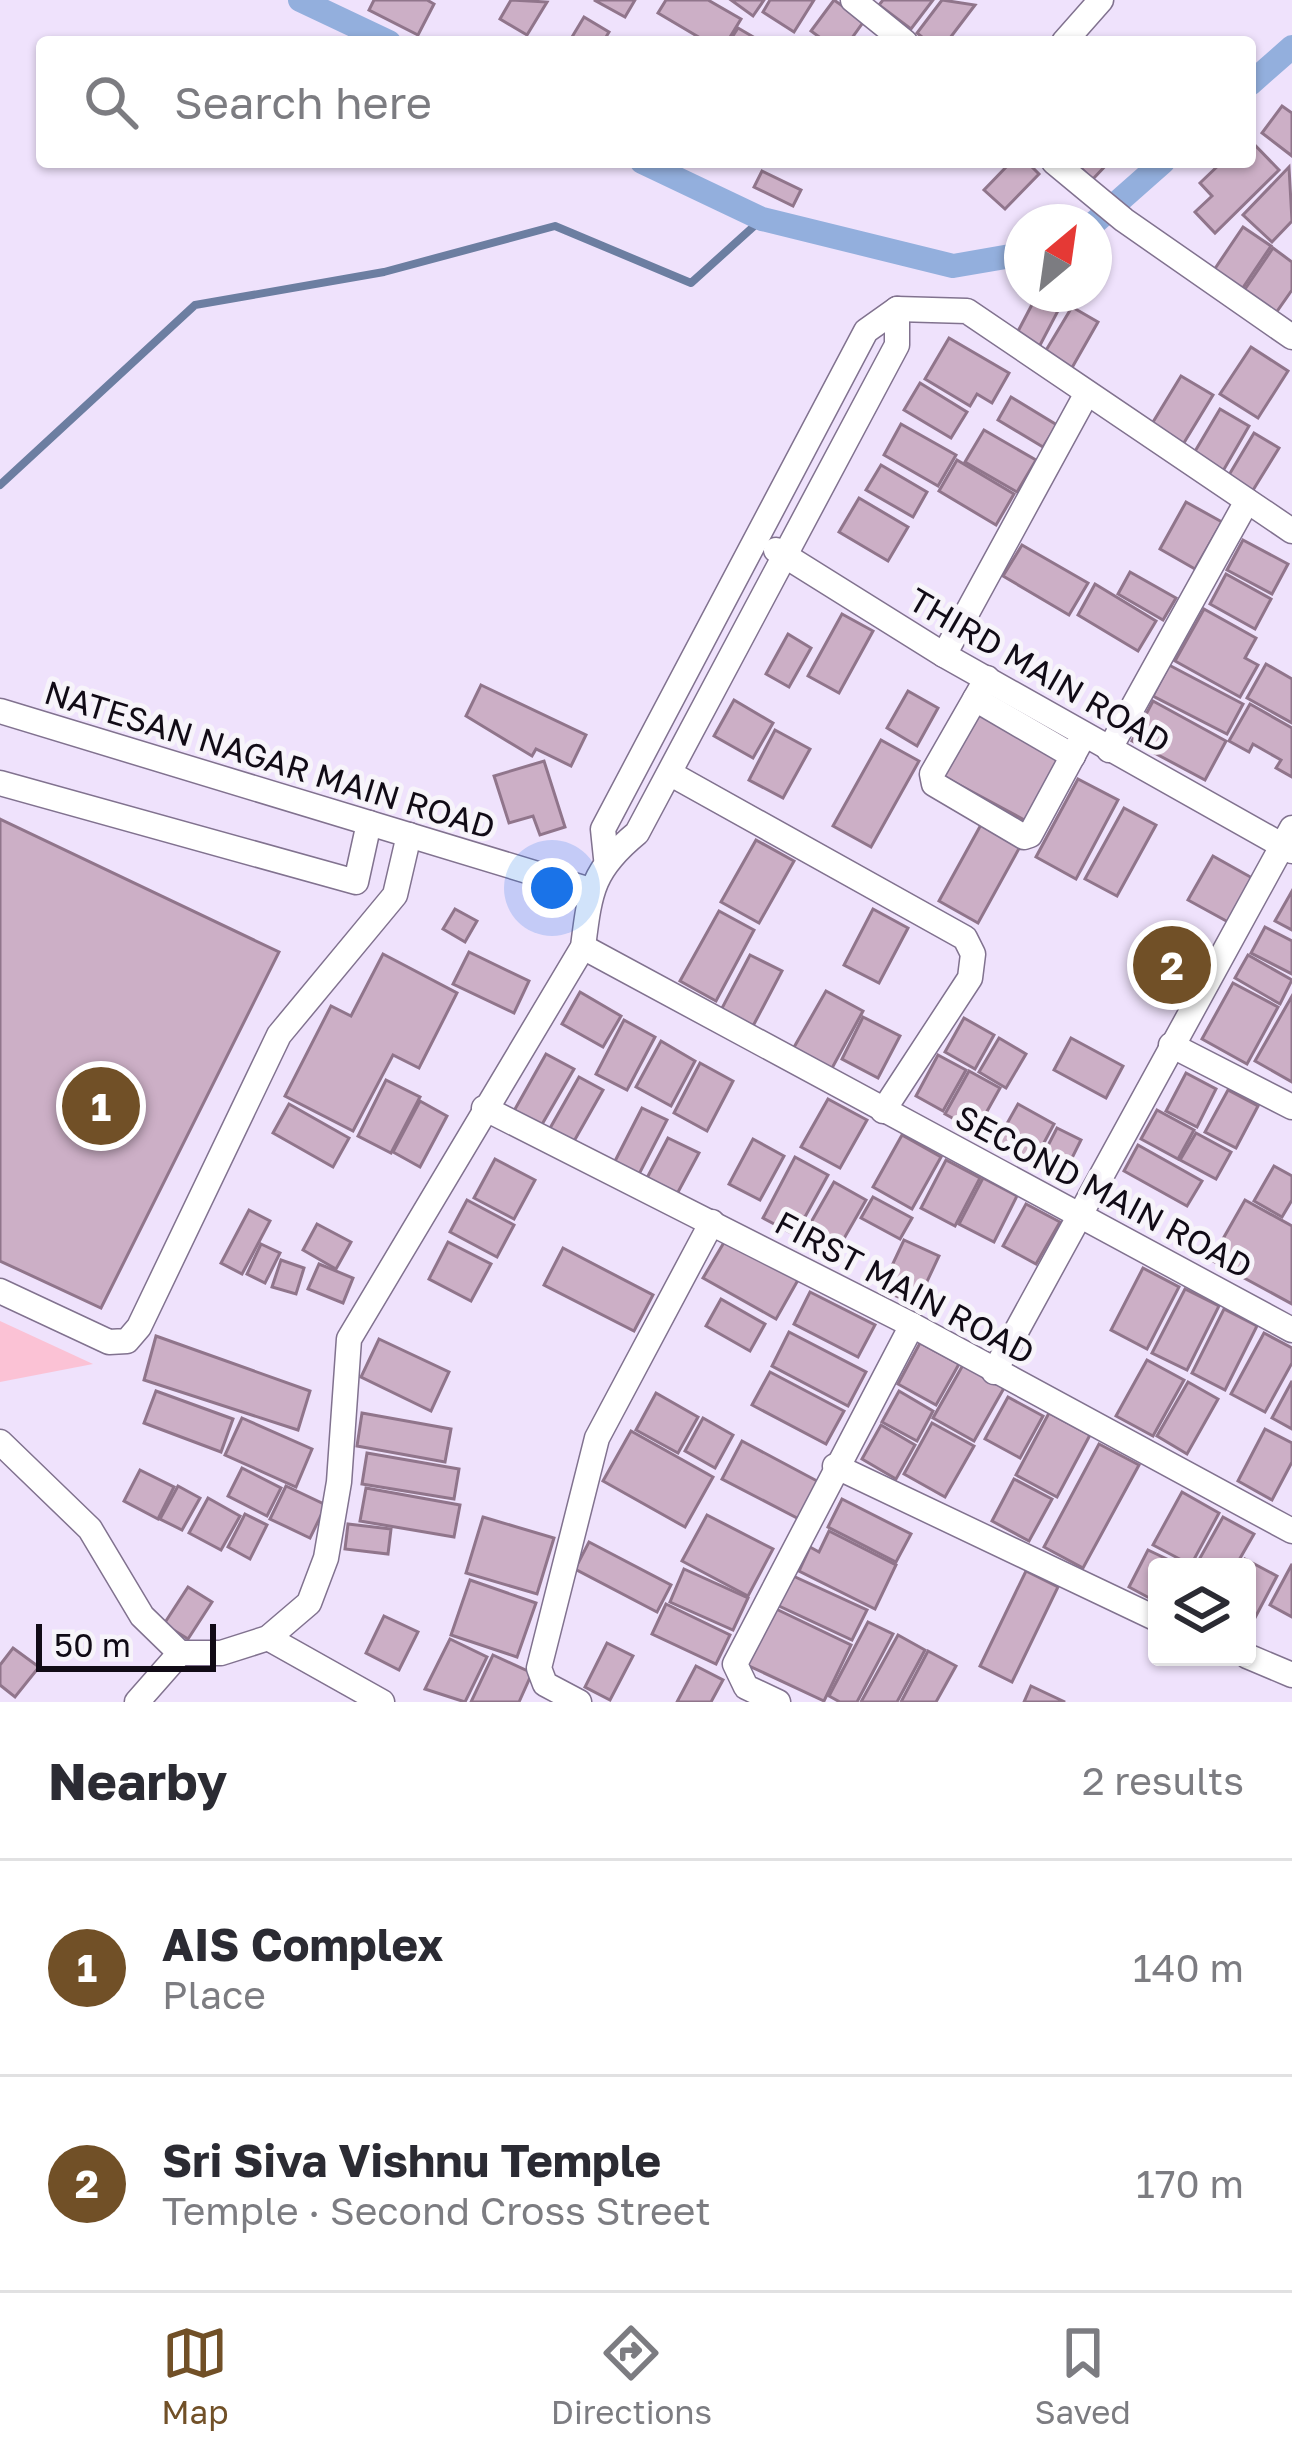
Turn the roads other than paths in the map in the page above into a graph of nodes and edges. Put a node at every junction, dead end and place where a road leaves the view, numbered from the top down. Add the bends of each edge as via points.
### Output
1 (853, 0) edge
2 (1101, 0) edge
3 (898, 36) edge
4 (1069, 36) edge
5 (1061, 168) edge
6 (897, 309) junction
7 (1292, 337) edge
8 (1087, 393) junction
9 (1247, 501) junction
10 (1292, 531) edge
11 (758, 541) junction
12 (788, 556) junction
13 (944, 655) junction
14 (981, 688) junction
15 (0, 711) edge
16 (1078, 745) junction
17 (1109, 750) junction
18 (671, 774) junction
19 (0, 783) edge
20 (369, 823) junction
21 (410, 835) junction
22 (1289, 841) edge
23 (606, 858) junction
24 (356, 882) junction
25 (590, 890) junction
26 (395, 895) junction
27 (583, 947) junction
28 (1172, 1045) junction
29 (1292, 1107) edge
30 (484, 1108) junction
31 (884, 1111) junction
32 (1079, 1211) junction
33 (712, 1222) junction
34 (0, 1291) edge
35 (911, 1325) junction
36 (1292, 1330) edge
37 (994, 1372) junction
38 (0, 1442) edge
39 (836, 1466) junction
40 (1292, 1531) edge
41 (1148, 1614) edge
42 (268, 1638) junction
43 (180, 1653) junction
44 (1256, 1660) edge
45 (1292, 1675) edge
46 (140, 1701) edge
47 (382, 1702) edge
48 (579, 1702) edge
49 (778, 1702) edge

1 - 3 street
2 - 4 street
5 - 7 street
6 - 8 street via 967,310
6 - 11 street via 866,332
6 - 12 street via 897,345
8 - 9 street
8 - 13 street
9 - 10 street
9 - 17 street
11 - 12 street, THIRD MAIN ROAD
11 - 23 street via 603,829
12 - 13 street, THIRD MAIN ROAD
12 - 18 street
13 - 14 street, THIRD MAIN ROAD
14 - 16 street, THIRD MAIN ROAD
14 - 16 street via 931,781 1024,837
15 - 20 street, NATESAN NAGAR MAIN ROAD
16 - 17 street, THIRD MAIN ROAD
17 - 22 street, THIRD MAIN ROAD
18 - 23 street via 637,833
18 - 31 street via 947,925 974,954 970,978
19 - 24 street
20 - 21 street, NATESAN NAGAR MAIN ROAD
20 - 24 street
21 - 25 street, NATESAN NAGAR MAIN ROAD
21 - 26 street
22 - 28 street
23 - 25 street
24 - 26 street
25 - 27 street
26 - 34 street via 279,1035 127,1341 109,1342
27 - 30 street
27 - 31 street, SECOND MAIN ROAD
28 - 29 street
28 - 32 street
30 - 33 street, FIRST MAIN ROAD
30 - 42 street via 349,1340 326,1558 309,1603
31 - 32 street, SECOND MAIN ROAD
32 - 36 street, SECOND MAIN ROAD
32 - 37 street
33 - 35 street, FIRST MAIN ROAD
33 - 48 street via 597,1438 539,1668 545,1684
35 - 37 street, FIRST MAIN ROAD
35 - 39 street
37 - 40 street, FIRST MAIN ROAD
38 - 43 street via 90,1529 142,1616
39 - 41 street
39 - 49 street via 735,1664 746,1687
42 - 43 street via 221,1653
42 - 47 street
43 - 46 street
44 - 45 street

